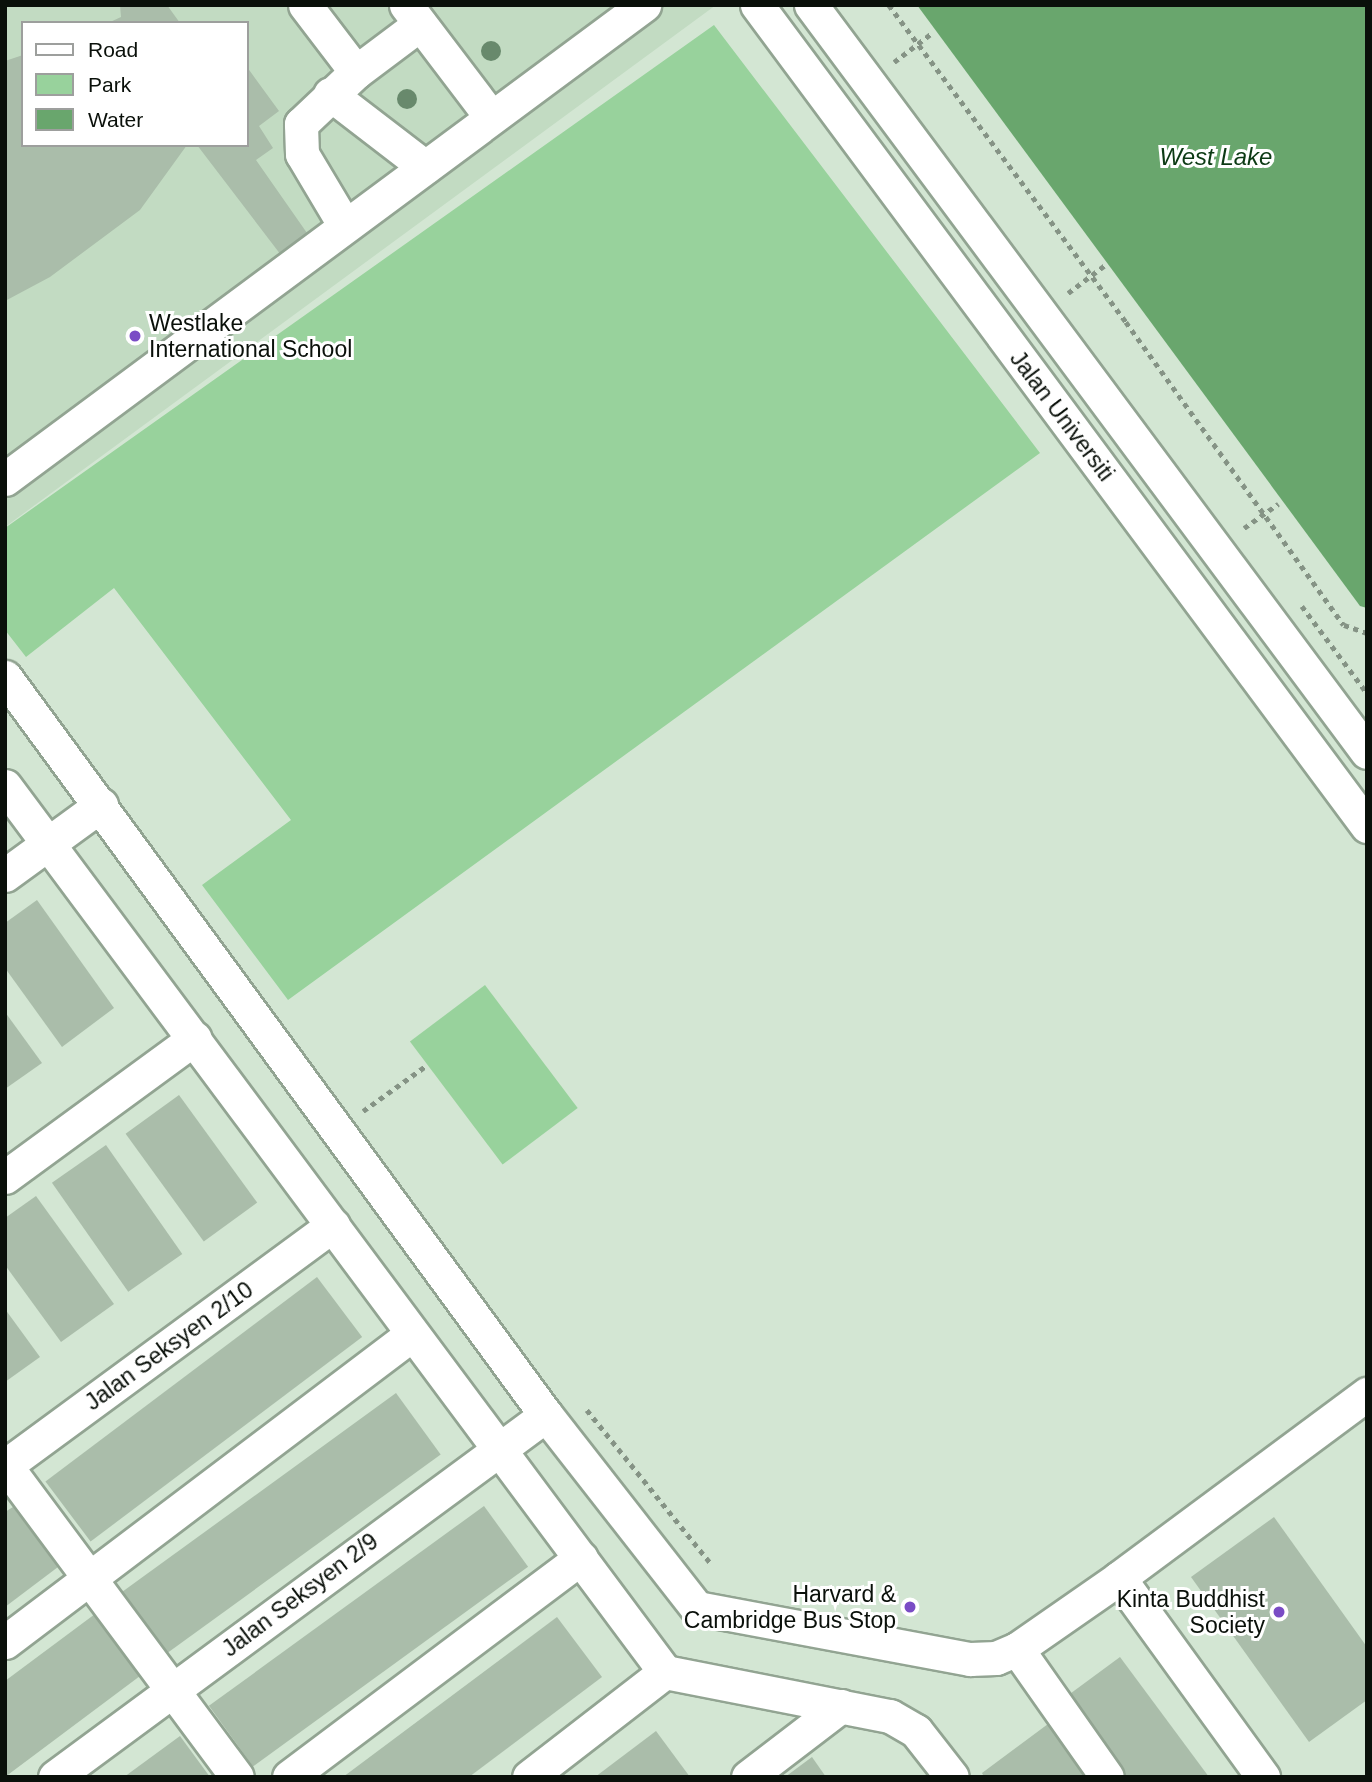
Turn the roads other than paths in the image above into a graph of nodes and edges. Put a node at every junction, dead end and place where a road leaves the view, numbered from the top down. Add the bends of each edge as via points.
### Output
1 (305, 5) edge
2 (644, 5) edge
3 (757, 5) edge
4 (811, 5) edge
5 (413, 15) edge
6 (356, 72) junction
7 (330, 94) junction
8 (491, 117) junction
9 (425, 167) junction
10 (345, 226) junction
11 (5, 479) edge
12 (5, 677) edge
13 (1367, 752) edge
14 (5, 786) edge
15 (101, 805) junction
16 (1367, 826) edge
17 (48, 844) junction
18 (5, 875) edge
19 (195, 1038) junction
20 (5, 1177) edge
21 (333, 1225) junction
22 (411, 1335) junction
23 (1367, 1394) edge
24 (546, 1415) junction
25 (497, 1450) junction
26 (6, 1466) edge
27 (581, 1558) junction
28 (88, 1578) junction
29 (1119, 1578) junction
30 (5, 1642) edge
31 (1017, 1649) junction
32 (666, 1672) junction
33 (172, 1690) junction
34 (841, 1706) junction
35 (55, 1777) edge
36 (237, 1777) edge
37 (289, 1777) edge
38 (528, 1777) edge
39 (748, 1777) edge
40 (952, 1777) edge
41 (1107, 1777) edge
42 (1263, 1777) edge

1 - 6 street
2 - 8 street
3 - 16 street, Jalan Universiti
4 - 13 street, Jalan Universiti
5 - 6 street
5 - 8 street
6 - 7 street
7 - 9 street
7 - 10 street via 301,124 299,134 302,154
8 - 9 street
9 - 10 street
10 - 11 street
12 - 15 street
14 - 17 street
15 - 17 street
15 - 24 street
17 - 18 street
17 - 19 street
19 - 20 street
19 - 21 street
21 - 22 street
21 - 26 street, Jalan Seksyen 2/10
22 - 25 street
22 - 28 street
23 - 29 street
24 - 25 street, Jalan Seksyen 2/9
24 - 31 street via 697,1608 970,1659 996,1658
25 - 27 street
25 - 33 street, Jalan Seksyen 2/9
26 - 28 street
27 - 32 street
27 - 37 street
28 - 30 street
28 - 33 street
29 - 31 street
29 - 42 street
31 - 41 street
32 - 34 street
32 - 38 street
33 - 35 street, Jalan Seksyen 2/9
33 - 36 street
34 - 39 street
34 - 40 street via 890,1716 916,1731

